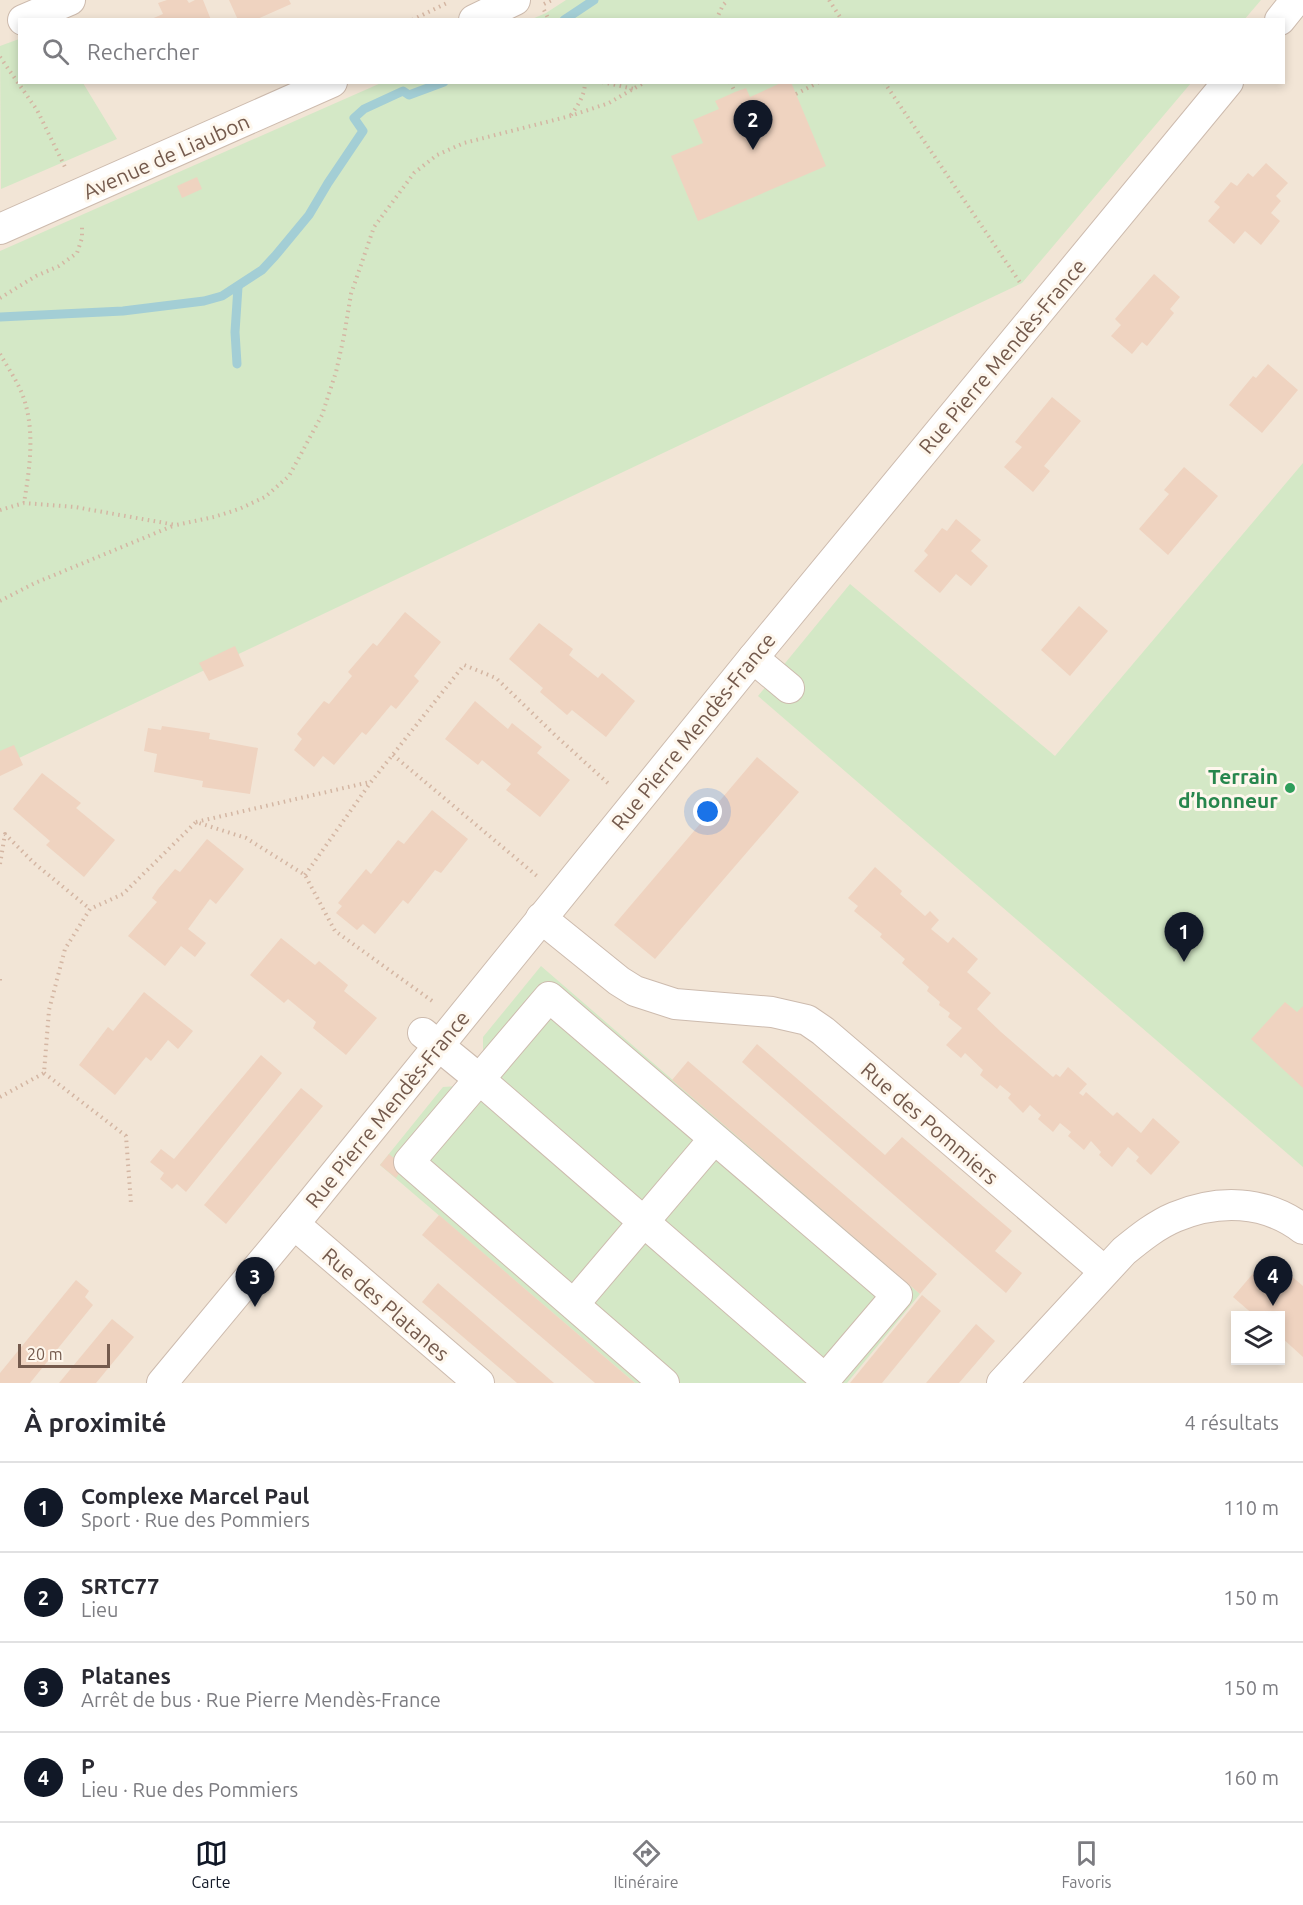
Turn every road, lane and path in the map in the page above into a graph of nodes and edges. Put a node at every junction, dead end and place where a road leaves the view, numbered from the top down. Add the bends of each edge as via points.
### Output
1 (70, 0) edge
2 (453, 0) edge
3 (728, 0) edge
4 (829, 0) edge
5 (1296, 0) edge
6 (505, 2) edge
7 (26, 18) edge
8 (416, 18) edge
9 (477, 18) edge
10 (717, 18) edge
11 (841, 18) edge
12 (1282, 18) edge
13 (18, 21) edge
14 (0, 29) edge
15 (327, 84) edge
16 (585, 84) edge
17 (611, 84) edge
18 (642, 84) edge
19 (731, 84) edge
20 (815, 84) edge
21 (885, 84) edge
22 (1226, 84) edge
23 (634, 89) junction
24 (735, 92) dead end
25 (796, 94) dead end
26 (570, 116) junction
27 (0, 229) edge
28 (1023, 287) dead end
29 (0, 354) edge
30 (24, 503) junction
31 (0, 510) edge
32 (176, 525) junction
33 (0, 601) edge
34 (753, 658) junction
35 (789, 688) dead end
36 (393, 755) junction
37 (371, 782) junction
38 (619, 793) dead end
39 (196, 822) junction
40 (0, 864) edge
41 (305, 875) junction
42 (545, 882) dead end
43 (90, 909) junction
44 (541, 918) junction
45 (443, 1008) dead end
46 (452, 1064) junction
47 (44, 1073) junction
48 (0, 1097) edge
49 (714, 1139) junction
50 (131, 1204) dead end
51 (645, 1221) junction
52 (294, 1224) junction
53 (1303, 1229) edge
54 (1104, 1271) junction
55 (574, 1304) junction
56 (823, 1381) edge
57 (162, 1383) edge
58 (479, 1383) edge
59 (664, 1383) edge
60 (1002, 1383) edge

1 - 7 street
2 - 8 path
3 - 10 path
4 - 11 path
5 - 12 street
6 - 9 street
13 - 14 street
15 - 27 street, Avenue de Liaubon
16 - 26 path via 581,100
17 - 23 path
18 - 23 path
19 - 24 path
20 - 25 path
21 - 28 path
22 - 34 street, Rue Pierre Mendès-France
23 - 26 path via 609,103
26 - 32 path via 464,143 414,173 374,227 351,294 336,372 322,415 289,476 265,497 239,509
29 - 30 path via 21,392 32,436
30 - 31 path
30 - 32 path via 75,507
32 - 33 path
34 - 35 street
34 - 44 street, Rue Pierre Mendès-France
36 - 37 path
36 - 38 path via 464,665 496,678
36 - 42 path
37 - 39 path
37 - 41 path
39 - 41 path via 246,838
39 - 43 path via 123,894
40 - 43 path via 5,834
41 - 45 path via 335,931
43 - 47 path via 65,949 49,1010
44 - 46 street, Rue Pierre Mendès-France
44 - 54 street, Rue des Pommiers via 635,991 675,1004 772,1012 807,1020
46 - 49 street via 503,1051 549,997
46 - 51 street
46 - 52 street, Rue Pierre Mendès-France
46 - 55 street via 409,1162
47 - 48 path
47 - 50 path via 126,1136
49 - 51 street
49 - 56 street via 897,1295
51 - 55 street
51 - 56 street
52 - 57 street, Rue Pierre Mendès-France
52 - 58 street, Rue des Platanes
53 - 54 street via 1281,1214 1265,1209 1222,1204 1173,1218 1147,1233
54 - 60 street
55 - 59 street

